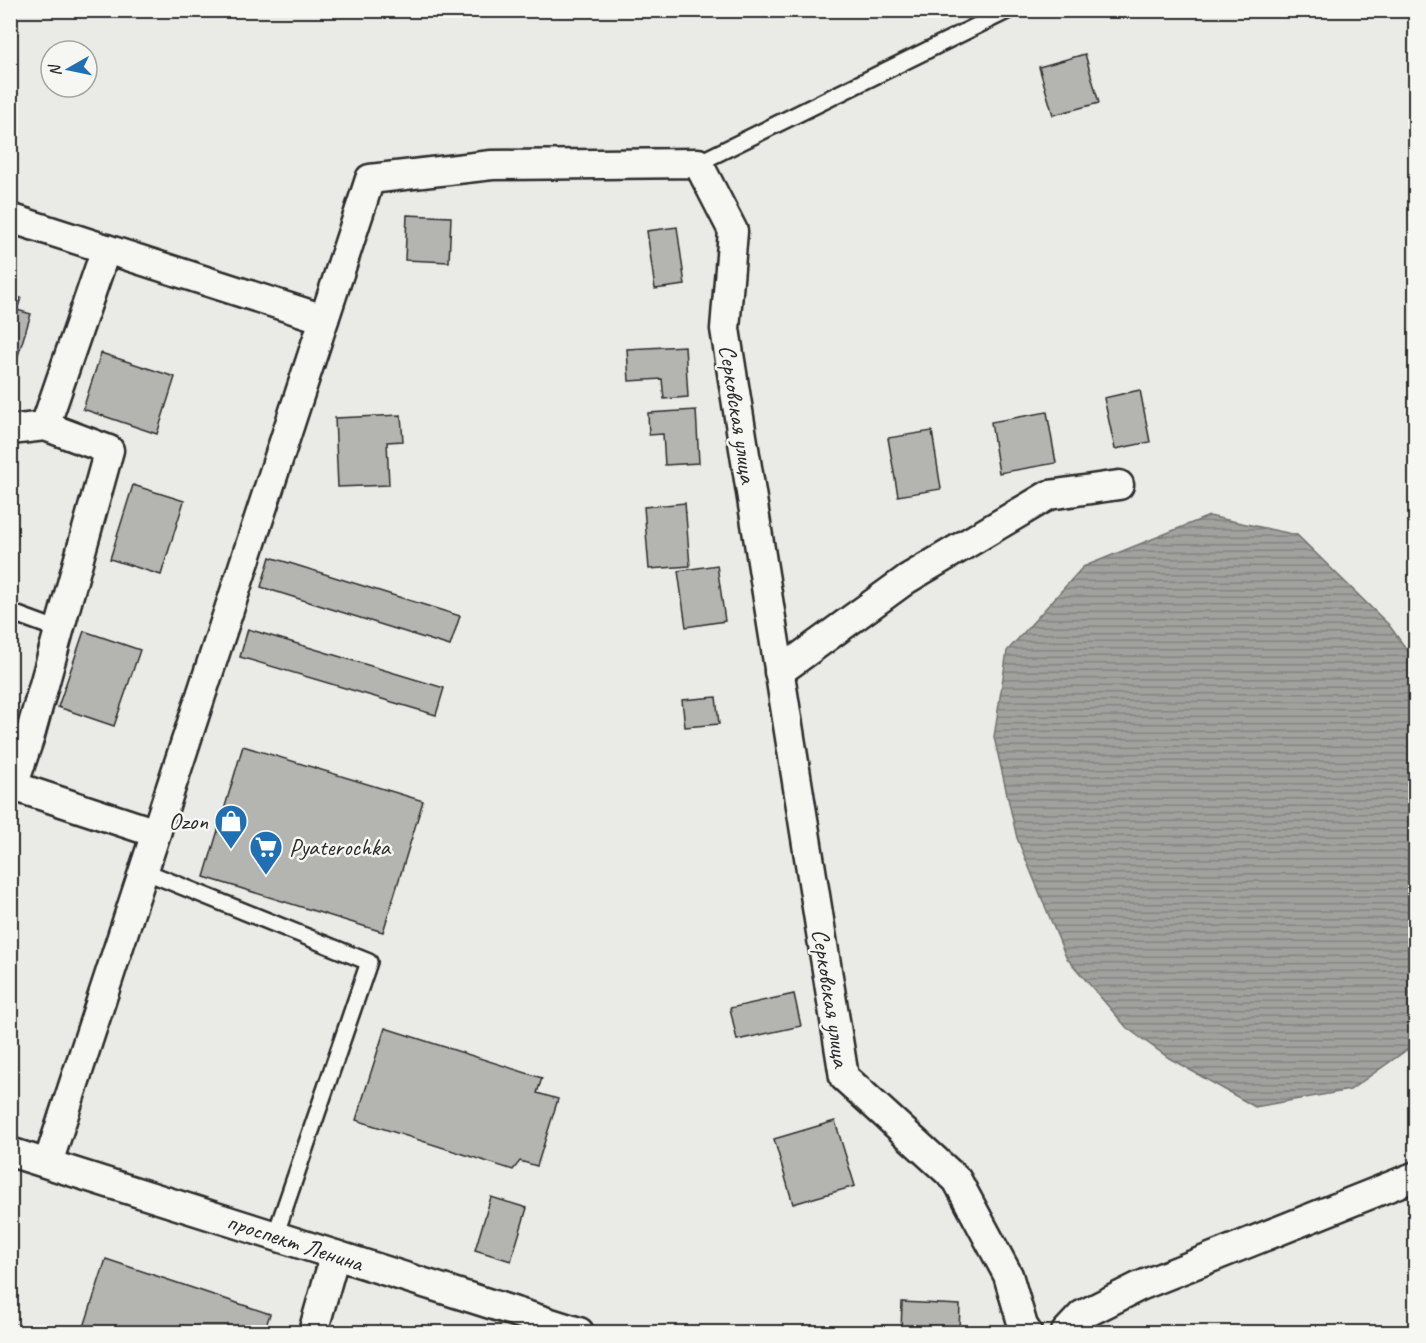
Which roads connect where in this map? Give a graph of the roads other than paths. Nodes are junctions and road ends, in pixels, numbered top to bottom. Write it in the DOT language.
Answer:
graph roads {
  1 [pos="1009,10"];
  2 [pos="698,163"];
  3 [pos="10,218"];
  4 [pos="106,249"];
  5 [pos="324,319"];
  6 [pos="45,426"];
  7 [pos="10,430"];
  8 [pos="1119,485"];
  9 [pos="10,612"];
  10 [pos="59,630"];
  11 [pos="779,672"];
  12 [pos="12,786"];
  13 [pos="156,833"];
  14 [pos="144,871"];
  15 [pos="10,1152"];
  16 [pos="48,1163"];
  17 [pos="1416,1176"];
  18 [pos="275,1236"];
  19 [pos="335,1255"];
  20 [pos="313,1332"];
  21 [pos="579,1332"];
  22 [pos="1027,1332"];
  23 [pos="1066,1332"];
  1 -- 2 [label="lane"];
  2 -- 5 [label="street"];
  2 -- 11 [label="street, Серковская улица"];
  3 -- 4 [label="street"];
  4 -- 5 [label="street"];
  4 -- 6 [label="street"];
  5 -- 13 [label="street"];
  6 -- 7 [label="street"];
  6 -- 10 [label="street"];
  8 -- 11 [label="street"];
  9 -- 10 [label="lane"];
  10 -- 12 [label="street"];
  11 -- 22 [label="street, Серковская улица"];
  12 -- 13 [label="street"];
  13 -- 14 [label="street"];
  14 -- 16 [label="street"];
  14 -- 18 [label="lane"];
  15 -- 16 [label="street, проспект Ленина"];
  16 -- 18 [label="street, проспект Ленина"];
  17 -- 23 [label="street"];
  18 -- 19 [label="street, проспект Ленина"];
  19 -- 20 [label="street"];
  19 -- 21 [label="street, проспект Ленина"];
}
